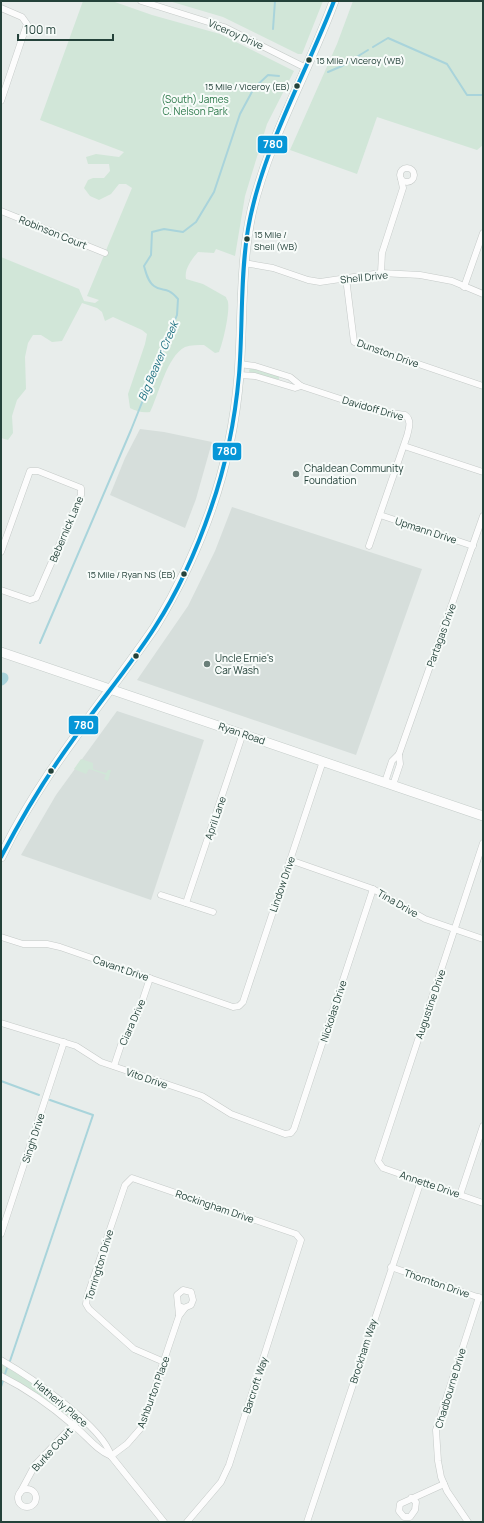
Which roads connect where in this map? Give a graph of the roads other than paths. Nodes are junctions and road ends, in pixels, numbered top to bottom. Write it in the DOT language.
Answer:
graph roads {
  1 [pos="140,1"];
  2 [pos="334,1"];
  3 [pos="1,8"];
  4 [pos="306,68"];
  5 [pos="1,101"];
  6 [pos="401,179"];
  7 [pos="409,182"];
  8 [pos="403,188"];
  9 [pos="1,211"];
  10 [pos="483,233"];
  11 [pos="105,253"];
  12 [pos="244,263"];
  13 [pos="381,273"];
  14 [pos="346,278"];
  15 [pos="464,287"];
  16 [pos="483,294"];
  17 [pos="239,364"];
  18 [pos="238,375"];
  19 [pos="301,386"];
  20 [pos="483,386"];
  21 [pos="404,446"];
  22 [pos="483,472"];
  23 [pos="380,515"];
  24 [pos="483,516"];
  25 [pos="369,546"];
  26 [pos="473,546"];
  27 [pos="1,552"];
  28 [pos="1,590"];
  29 [pos="1,652"];
  30 [pos="110,689"];
  31 [pos="243,733"];
  32 [pos="323,761"];
  33 [pos="389,784"];
  34 [pos="483,816"];
  35 [pos="483,843"];
  36 [pos="1,857"];
  37 [pos="290,860"];
  38 [pos="374,889"];
  39 [pos="161,895"];
  40 [pos="186,903"];
  41 [pos="213,912"];
  42 [pos="455,929"];
  43 [pos="1,937"];
  44 [pos="483,939"];
  45 [pos="150,978"];
  46 [pos="239,1006"];
  47 [pos="1,1023"];
  48 [pos="64,1042"];
  49 [pos="114,1066"];
  50 [pos="483,1126"];
  51 [pos="291,1133"];
  52 [pos="379,1164"];
  53 [pos="129,1179"];
  54 [pos="421,1181"];
  55 [pos="460,1195"];
  56 [pos="483,1203"];
  57 [pos="1,1234"];
  58 [pos="300,1237"];
  59 [pos="391,1267"];
  60 [pos="481,1298"];
  61 [pos="182,1307"];
  62 [pos="1,1360"];
  63 [pos="164,1362"];
  64 [pos="1,1376"];
  65 [pos="80,1418"];
  66 [pos="74,1425"];
  67 [pos="111,1456"];
  68 [pos="28,1481"];
  69 [pos="444,1484"];
  70 [pos="33,1491"];
  71 [pos="20,1493"];
  72 [pos="419,1497"];
  73 [pos="411,1498"];
  74 [pos="416,1504"];
  75 [pos="164,1522"];
  76 [pos="187,1522"];
  77 [pos="307,1522"];
  78 [pos="468,1522"];
  1 -- 4 [label="street, Viceroy Drive"];
  2 -- 4 [label="main road"];
  3 -- 5 [label="street"];
  4 -- 12 [label="main road"];
  6 -- 7 [label="street"];
  6 -- 7 [label="street"];
  6 -- 8 [label="street"];
  7 -- 8 [label="street"];
  8 -- 13 [label="street"];
  9 -- 11 [label="street, Robinson Court"];
  10 -- 15 [label="street"];
  12 -- 14 [label="street, Shell Drive"];
  12 -- 17 [label="main road"];
  13 -- 14 [label="street, Shell Drive"];
  13 -- 15 [label="street, Shell Drive"];
  14 -- 20 [label="street, Dunston Drive"];
  15 -- 16 [label="street, Shell Drive"];
  17 -- 18 [label="main road"];
  17 -- 19 [label="street, Davidoff Drive"];
  18 -- 19 [label="street, Davidoff Drive"];
  18 -- 30 [label="main road"];
  19 -- 21 [label="street, Davidoff Drive"];
  21 -- 22 [label="street"];
  21 -- 23 [label="street, Davidoff Drive"];
  23 -- 25 [label="street, Davidoff Drive"];
  23 -- 26 [label="street, Upmann Drive"];
  24 -- 26 [label="street, Partagas Drive"];
  26 -- 33 [label="street, Partagas Drive"];
  27 -- 28 [label="street, Bebernick Lane"];
  29 -- 30 [label="main road, Ryan Road"];
  30 -- 31 [label="main road, Ryan Road"];
  30 -- 36 [label="main road"];
  31 -- 32 [label="main road, Ryan Road"];
  31 -- 40 [label="street, April Lane"];
  32 -- 33 [label="main road, Ryan Road"];
  32 -- 37 [label="street, Lindow Drive"];
  33 -- 34 [label="main road, Ryan Road"];
  35 -- 42 [label="street, Augustine Drive"];
  37 -- 38 [label="street, Tina Drive"];
  37 -- 46 [label="street, Lindow Drive"];
  38 -- 42 [label="street, Tina Drive"];
  38 -- 51 [label="street, Nickolas Drive"];
  39 -- 40 [label="street"];
  40 -- 41 [label="street"];
  42 -- 44 [label="street, Tina Drive"];
  42 -- 52 [label="street, Augustine Drive"];
  43 -- 45 [label="street, Cavant Drive"];
  45 -- 46 [label="street, Cavant Drive"];
  45 -- 49 [label="street, Ciara Drive"];
  47 -- 48 [label="street, Vito Drive"];
  48 -- 49 [label="street, Vito Drive"];
  48 -- 57 [label="street, Singh Drive"];
  49 -- 51 [label="street, Vito Drive"];
  50 -- 55 [label="street"];
  52 -- 54 [label="street, Annette Drive"];
  53 -- 58 [label="street, Rockingham Drive"];
  53 -- 63 [label="street, Torrington Drive"];
  54 -- 55 [label="street, Annette Drive"];
  54 -- 59 [label="street, Brockham Way"];
  55 -- 56 [label="street, Annette Drive"];
  58 -- 76 [label="street, Barcroft Way"];
  59 -- 60 [label="street, Thornton Drive"];
  59 -- 77 [label="street, Brockham Way"];
  60 -- 69 [label="street, Chadbourne Drive"];
  61 -- 63 [label="street, Ashburton Place"];
  62 -- 65 [label="street, Hatherly Place"];
  63 -- 67 [label="street, Ashburton Place"];
  64 -- 66 [label="street, Hatherly Place"];
  65 -- 66 [label="street, Burke Court"];
  65 -- 67 [label="street, Hatherly Place"];
  66 -- 67 [label="street, Hatherly Place"];
  66 -- 68 [label="street, Burke Court"];
  67 -- 75 [label="street, Hatherly Place"];
  68 -- 70 [label="street, Burke Court"];
  68 -- 71 [label="street, Burke Court"];
  69 -- 72 [label="street"];
  69 -- 78 [label="street, Chadbourne Drive"];
  70 -- 71 [label="street"];
  70 -- 71 [label="street"];
  72 -- 73 [label="street"];
  72 -- 74 [label="street"];
  73 -- 74 [label="street"];
  73 -- 74 [label="street"];
}
